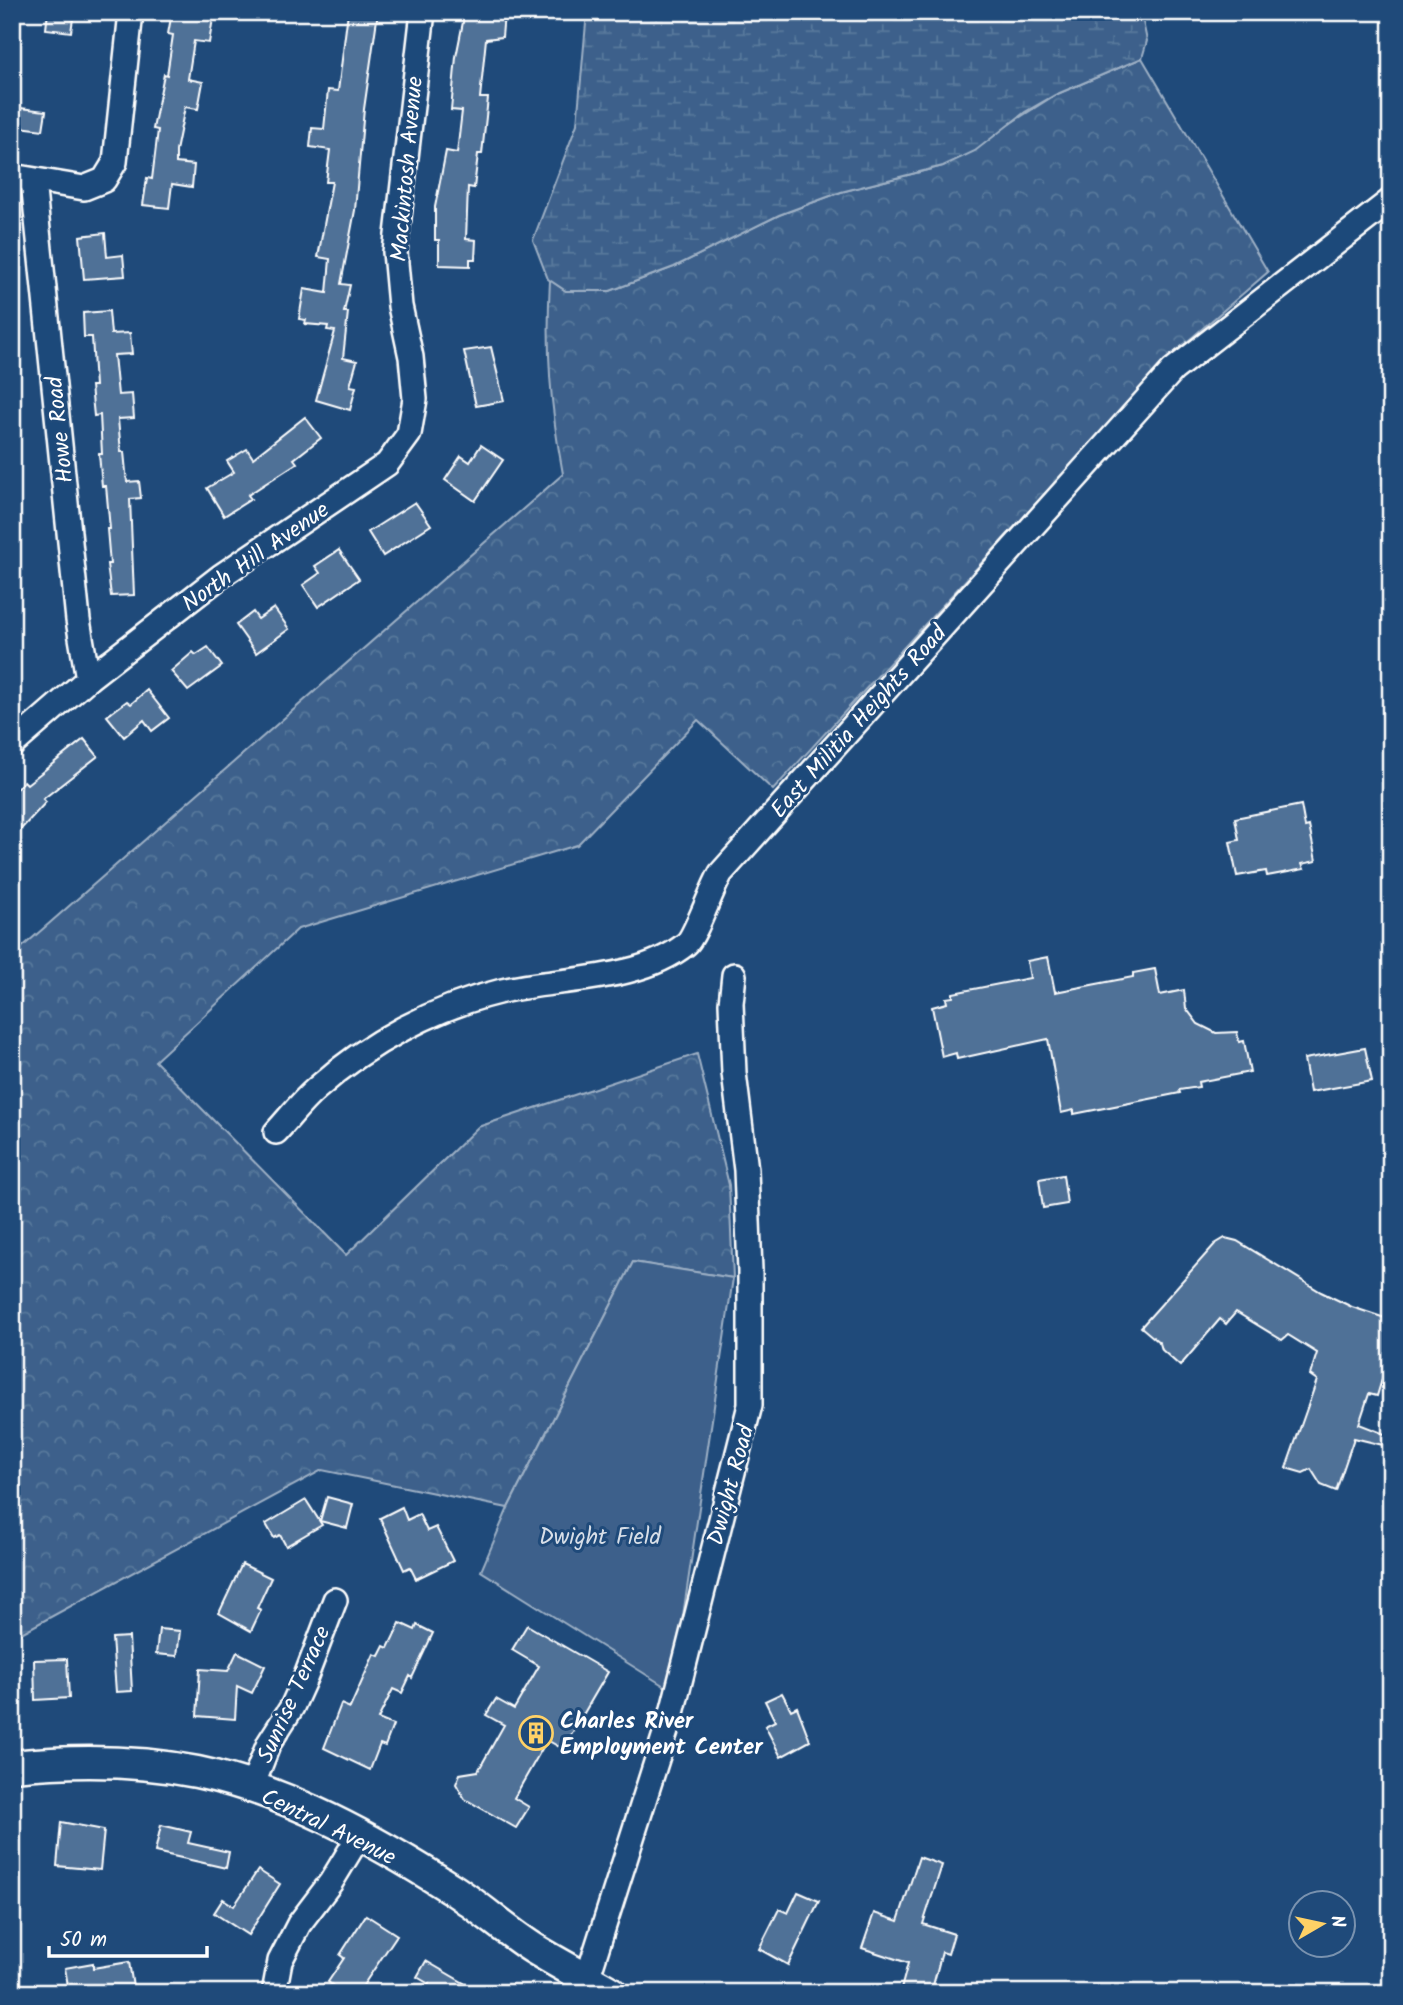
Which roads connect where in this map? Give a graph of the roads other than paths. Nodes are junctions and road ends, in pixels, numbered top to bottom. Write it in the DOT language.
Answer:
graph roads {
  1 [pos="131,12"];
  2 [pos="423,12"];
  3 [pos="23,178"];
  4 [pos="1391,200"];
  5 [pos="404,326"];
  6 [pos="88,679"];
  7 [pos="12,745"];
  8 [pos="734,975"];
  9 [pos="276,1132"];
  10 [pos="335,1600"];
  11 [pos="12,1766"];
  12 [pos="251,1788"];
  13 [pos="359,1836"];
  14 [pos="599,1986"];
  15 [pos="274,1993"];
  1 -- 3 [label="street"];
  2 -- 5 [label="street, Mackintosh Avenue"];
  3 -- 6 [label="street, Howe Road"];
  4 -- 9 [label="street, East Militia Heights Road"];
  5 -- 6 [label="street, North Hill Avenue"];
  6 -- 7 [label="street, North Hill Avenue"];
  8 -- 14 [label="street, Dwight Road"];
  10 -- 12 [label="street, Sunrise Terrace"];
  11 -- 12 [label="main road, Central Avenue"];
  12 -- 13 [label="main road, Central Avenue"];
  13 -- 14 [label="main road, Central Avenue"];
  13 -- 15 [label="street"];
}
